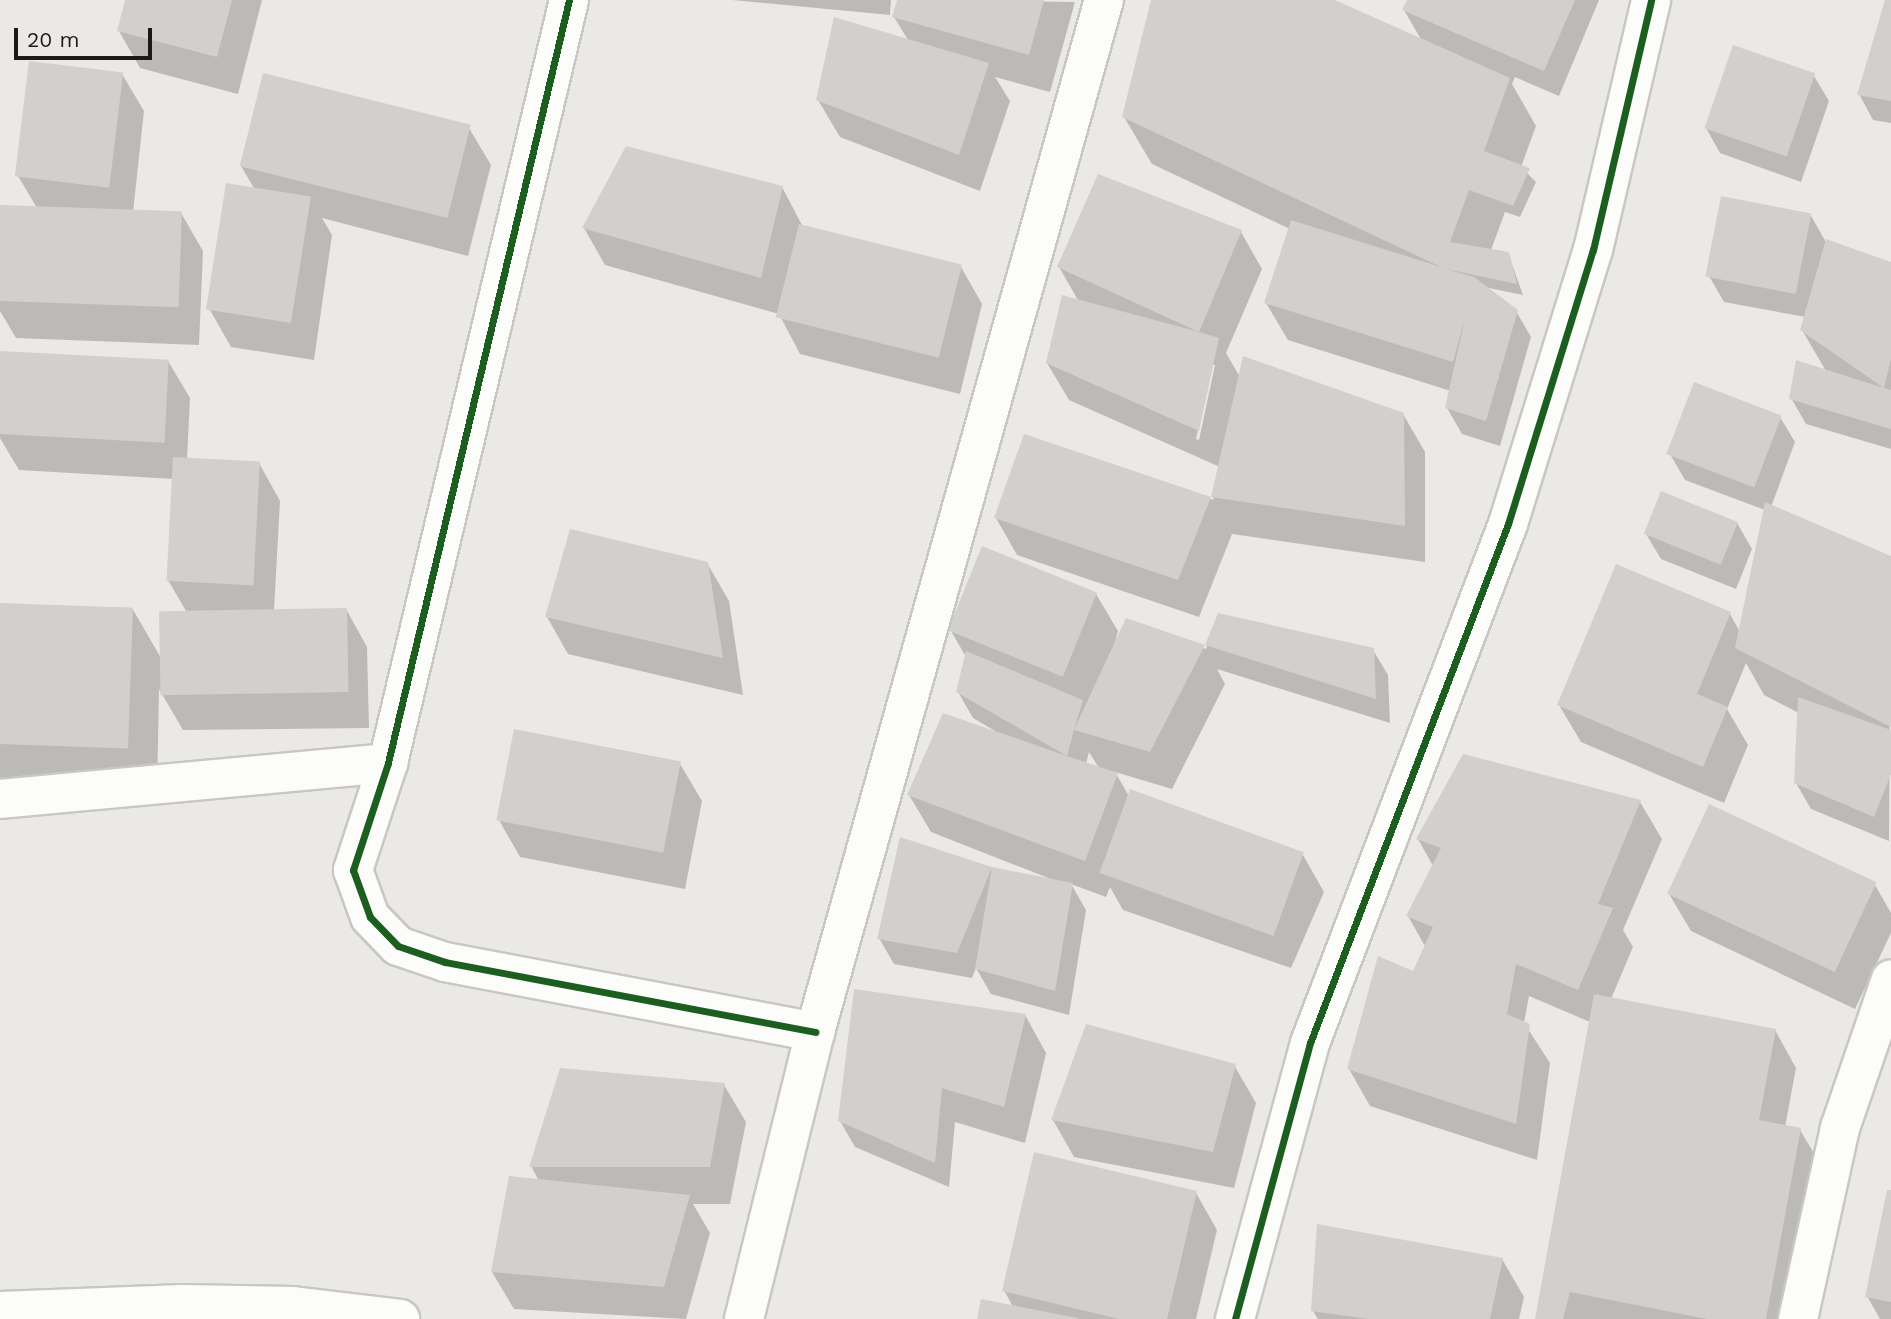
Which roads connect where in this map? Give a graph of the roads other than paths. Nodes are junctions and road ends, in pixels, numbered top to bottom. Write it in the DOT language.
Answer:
graph roads {
  1 [pos="569,0"];
  2 [pos="1104,0"];
  3 [pos="1651,0"];
  4 [pos="388,762"];
  5 [pos="0,799"];
  6 [pos="1891,979"];
  7 [pos="815,1032"];
  8 [pos="0,1311"];
  9 [pos="401,1319"];
  10 [pos="744,1319"];
  11 [pos="1235,1319"];
  12 [pos="1798,1319"];
  1 -- 4 [label="street"];
  2 -- 7 [label="street"];
  3 -- 11 [label="street"];
  4 -- 5 [label="street"];
  4 -- 7 [label="street"];
  6 -- 12 [label="street"];
  7 -- 10 [label="street"];
  8 -- 9 [label="street"];
}
